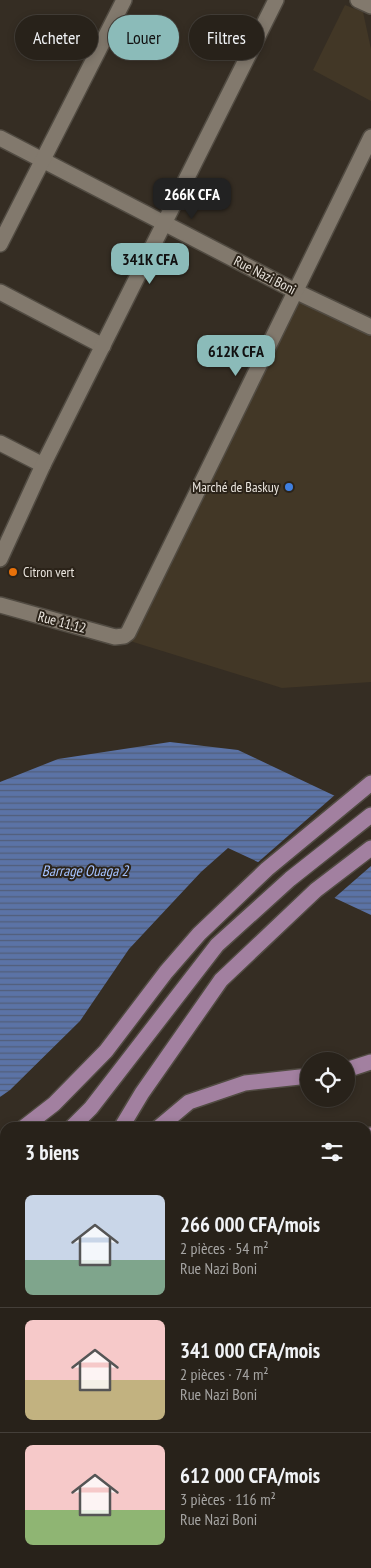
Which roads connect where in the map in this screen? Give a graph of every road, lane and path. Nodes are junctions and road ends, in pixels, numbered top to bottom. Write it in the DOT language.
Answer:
graph roads {
  1 [pos="124,0"];
  2 [pos="276,0"];
  3 [pos="358,0"];
  4 [pos="371,6"];
  5 [pos="371,137"];
  6 [pos="0,138"];
  7 [pos="42,160"];
  8 [pos="164,223"];
  9 [pos="0,244"];
  10 [pos="295,291"];
  11 [pos="0,292"];
  12 [pos="371,328"];
  13 [pos="103,346"];
  14 [pos="0,442"];
  15 [pos="43,465"];
  16 [pos="0,559"];
  17 [pos="0,605"];
  18 [pos="371,783"];
  19 [pos="371,815"];
  20 [pos="371,848"];
  21 [pos="371,1062"];
  22 [pos="355,1067"];
  23 [pos="300,1077"];
  24 [pos="31,1122"];
  25 [pos="77,1122"];
  26 [pos="125,1122"];
  27 [pos="165,1122"];
  1 -- 7 [label="street"];
  2 -- 8 [label="street"];
  3 -- 4 [label="street"];
  5 -- 10 [label="street"];
  6 -- 7 [label="street, Rue Nazi Boni"];
  7 -- 8 [label="street, Rue Nazi Boni"];
  7 -- 9 [label="street"];
  8 -- 10 [label="street, Rue Nazi Boni"];
  8 -- 13 [label="street"];
  10 -- 12 [label="street, Rue Nazi Boni"];
  10 -- 17 [label="street, Rue 11.12"];
  11 -- 13 [label="street"];
  13 -- 15 [label="street"];
  14 -- 15 [label="street"];
  15 -- 16 [label="street"];
  18 -- 24 [label="main road"];
  19 -- 25 [label="main road"];
  20 -- 26 [label="main road"];
  21 -- 22 [label="main road"];
  23 -- 27 [label="main road"];
}
